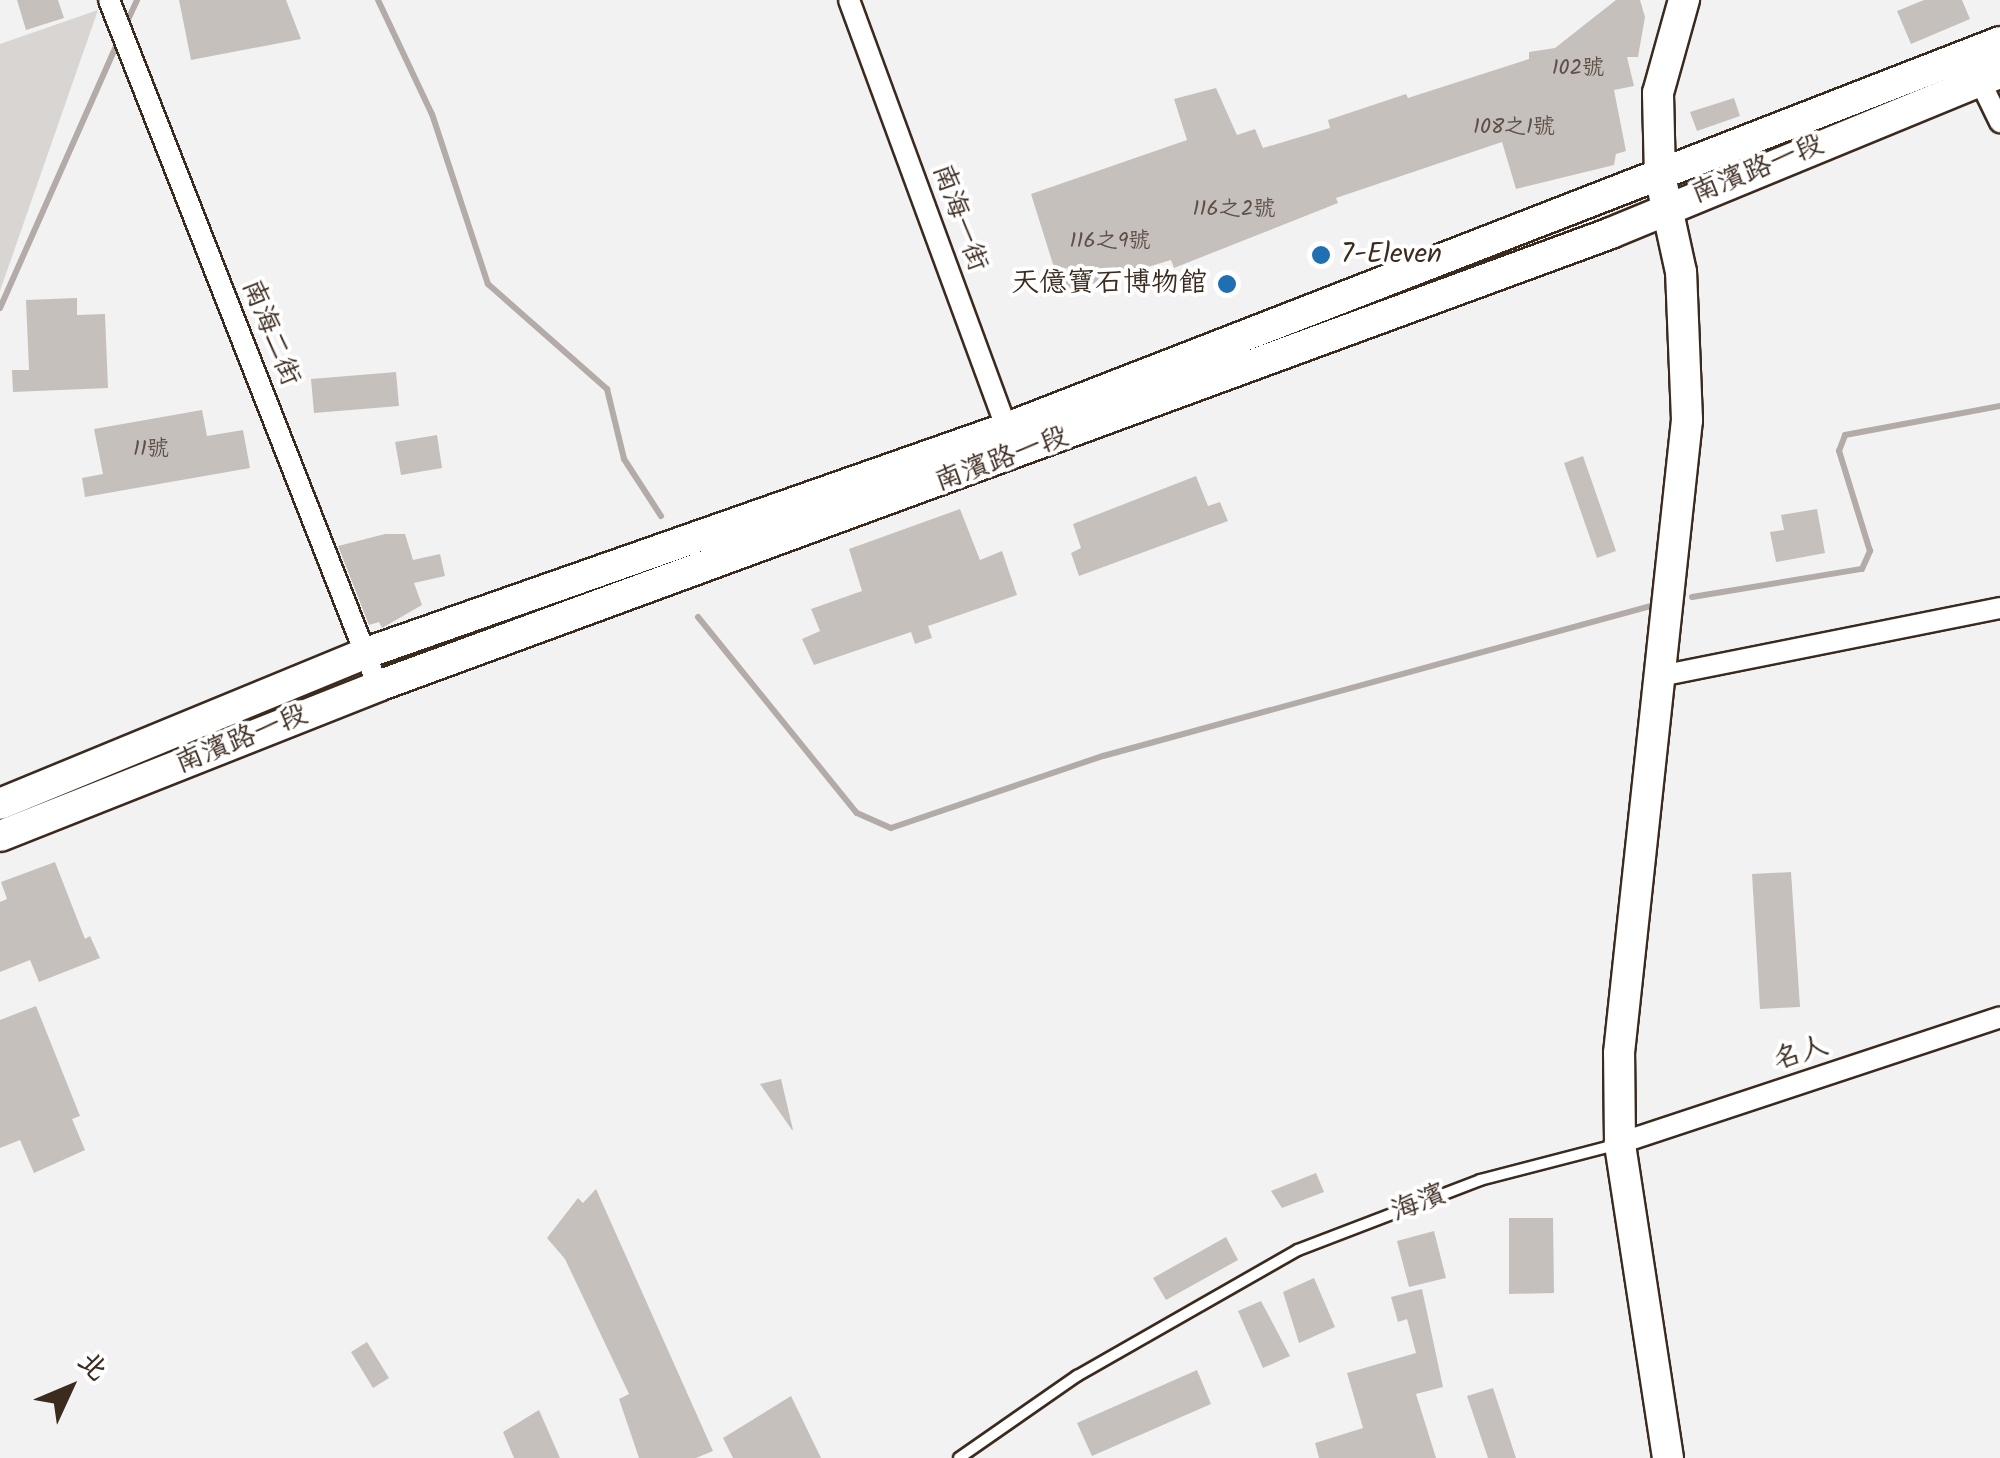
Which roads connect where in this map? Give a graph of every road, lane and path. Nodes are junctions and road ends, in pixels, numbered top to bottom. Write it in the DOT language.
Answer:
graph roads {
  1 [pos="109,0"];
  2 [pos="849,0"];
  3 [pos="1684,0"];
  4 [pos="2000,42"];
  5 [pos="1990,77"];
  6 [pos="2000,122"];
  7 [pos="1660,176"];
  8 [pos="1668,206"];
  9 [pos="1011,442"];
  10 [pos="2000,608"];
  11 [pos="366,653"];
  12 [pos="1664,675"];
  13 [pos="378,686"];
  14 [pos="0,804"];
  15 [pos="0,836"];
  16 [pos="2000,1017"];
  17 [pos="1620,1143"];
  18 [pos="958,1458"];
  19 [pos="1668,1458"];
  1 -- 11 [label="street, 南海二街"];
  2 -- 9 [label="street, 南海一街"];
  3 -- 7 [label="main road"];
  4 -- 7 [label="main road, 南濱路一段"];
  5 -- 6 [label="street"];
  5 -- 8 [label="main road, 南濱路一段"];
  7 -- 8 [label="main road"];
  7 -- 9 [label="main road, 南濱路一段"];
  8 -- 9 [label="main road, 南濱路一段"];
  8 -- 12 [label="main road"];
  9 -- 11 [label="main road, 南濱路一段"];
  9 -- 13 [label="main road, 南濱路一段"];
  10 -- 12 [label="street"];
  11 -- 13 [label="street, 南海二街"];
  11 -- 14 [label="main road, 南濱路一段"];
  12 -- 17 [label="main road"];
  13 -- 15 [label="main road, 南濱路一段"];
  16 -- 17 [label="street, 名人"];
  17 -- 18 [label="lane, 海濱"];
  17 -- 19 [label="main road"];
}
